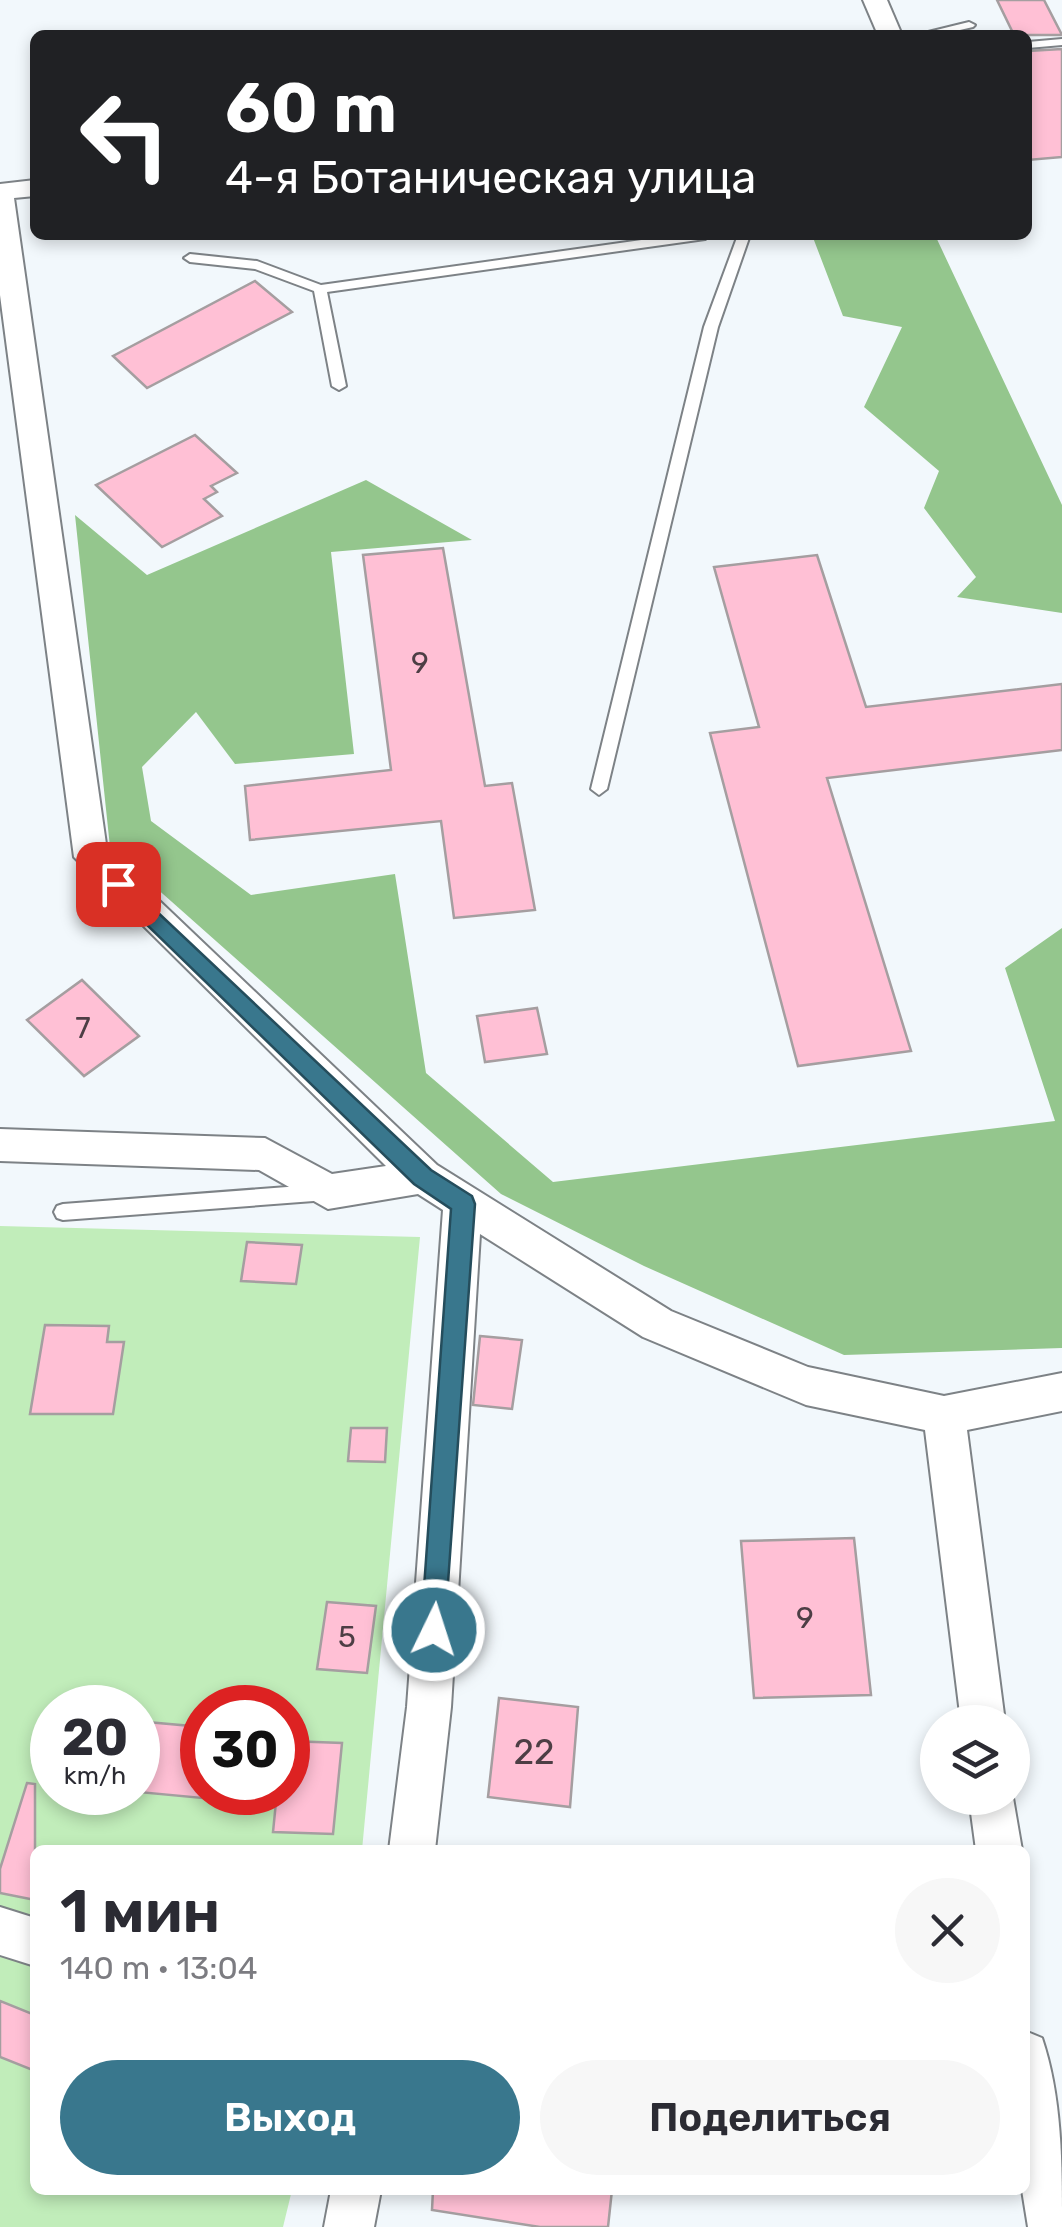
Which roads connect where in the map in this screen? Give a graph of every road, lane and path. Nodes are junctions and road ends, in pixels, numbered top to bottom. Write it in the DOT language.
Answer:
graph roads {
  1 [pos="874,0"];
  2 [pos="969,25"];
  3 [pos="888,30"];
  4 [pos="946,30"];
  5 [pos="1062,42"];
  6 [pos="1032,45"];
  7 [pos="30,189"];
  8 [pos="0,193"];
  9 [pos="669,240"];
  10 [pos="742,240"];
  11 [pos="190,258"];
  12 [pos="320,288"];
  13 [pos="339,386"];
  14 [pos="599,789"];
  15 [pos="0,1145"];
  16 [pos="422,1177"];
  17 [pos="328,1192"];
  18 [pos="463,1204"];
  19 [pos="63,1212"];
  20 [pos="1062,1392"];
  21 [pos="944,1415"];
  22 [pos="981,1705"];
  23 [pos="994,1815"];
  24 [pos="413,1845"];
  25 [pos="998,1845"];
  26 [pos="0,1931"];
  27 [pos="30,1940"];
  28 [pos="1030,2086"];
  29 [pos="355,2195"];
  30 [pos="349,2227"];
  31 [pos="1053,2227"];
  1 -- 3 [label="street"];
  2 -- 4 [label="lane"];
  5 -- 6 [label="lane"];
  7 -- 8 [label="street"];
  8 -- 16 [label="street"];
  9 -- 12 [label="lane"];
  10 -- 14 [label="lane"];
  11 -- 12 [label="lane"];
  12 -- 13 [label="lane"];
  15 -- 17 [label="street"];
  16 -- 17 [label="street"];
  16 -- 18 [label="street"];
  17 -- 19 [label="lane"];
  18 -- 21 [label="street"];
  18 -- 24 [label="street"];
  20 -- 21 [label="street"];
  21 -- 22 [label="street"];
  23 -- 25 [label="street"];
  26 -- 27 [label="street"];
  28 -- 31 [label="street"];
  29 -- 30 [label="street"];
}
